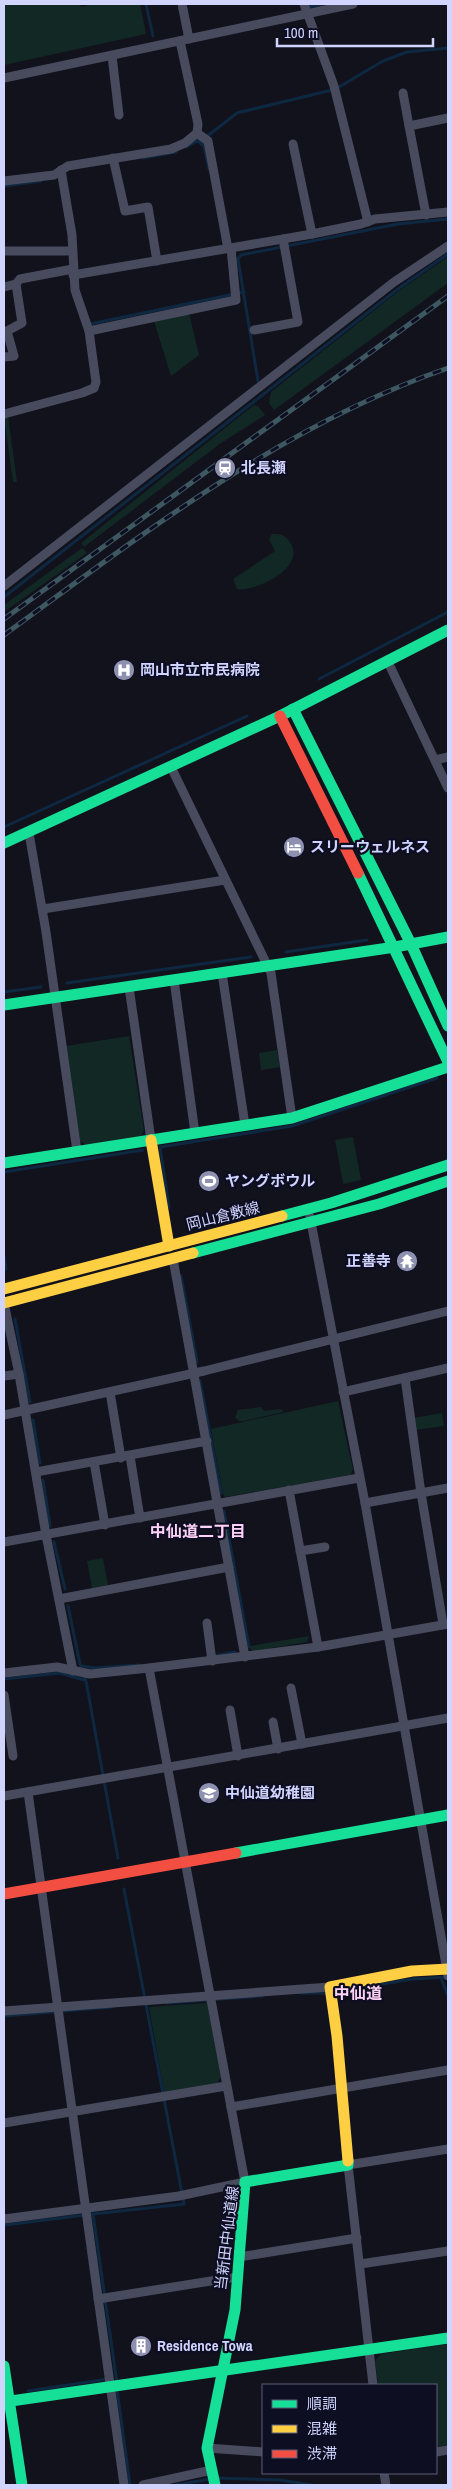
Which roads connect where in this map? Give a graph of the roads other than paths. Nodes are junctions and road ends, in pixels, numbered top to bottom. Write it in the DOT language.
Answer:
graph roads {
  1 [pos="182,4"];
  2 [pos="304,4"];
  3 [pos="353,4"];
  4 [pos="306,15"];
  5 [pos="189,39"];
  6 [pos="180,42"];
  7 [pos="112,56"];
  8 [pos="4,78"];
  9 [pos="403,93"];
  10 [pos="120,115"];
  11 [pos="448,118"];
  12 [pos="409,126"];
  13 [pos="202,137"];
  14 [pos="293,144"];
  15 [pos="113,160"];
  16 [pos="62,173"];
  17 [pos="4,181"];
  18 [pos="448,212"];
  19 [pos="426,215"];
  20 [pos="368,222"];
  21 [pos="312,234"];
  22 [pos="284,244"];
  23 [pos="448,246"];
  24 [pos="230,249"];
  25 [pos="4,251"];
  26 [pos="72,251"];
  27 [pos="157,261"];
  28 [pos="73,272"];
  29 [pos="16,284"];
  30 [pos="4,287"];
  31 [pos="254,330"];
  32 [pos="89,331"];
  33 [pos="4,357"];
  34 [pos="4,414"];
  35 [pos="4,586"];
  36 [pos="448,630"];
  37 [pos="387,660"];
  38 [pos="293,709"];
  39 [pos="280,716"];
  40 [pos="448,757"];
  41 [pos="435,760"];
  42 [pos="171,767"];
  43 [pos="448,788"];
  44 [pos="29,833"];
  45 [pos="4,843"];
  46 [pos="225,880"];
  47 [pos="43,909"];
  48 [pos="448,937"];
  49 [pos="411,944"];
  50 [pos="395,947"];
  51 [pos="267,966"];
  52 [pos="222,973"];
  53 [pos="174,980"];
  54 [pos="129,987"];
  55 [pos="55,997"];
  56 [pos="4,1005"];
  57 [pos="448,1026"];
  58 [pos="448,1062"];
  59 [pos="448,1067"];
  60 [pos="292,1118"];
  61 [pos="245,1126"];
  62 [pos="195,1133"];
  63 [pos="151,1140"];
  64 [pos="77,1151"];
  65 [pos="4,1163"];
  66 [pos="448,1165"];
  67 [pos="448,1181"];
  68 [pos="307,1210"];
  69 [pos="311,1222"];
  70 [pos="169,1246"];
  71 [pos="173,1259"];
  72 [pos="4,1289"];
  73 [pos="4,1302"];
  74 [pos="448,1311"];
  75 [pos="333,1339"];
  76 [pos="448,1368"];
  77 [pos="194,1372"];
  78 [pos="19,1374"];
  79 [pos="4,1376"];
  80 [pos="405,1378"];
  81 [pos="110,1392"];
  82 [pos="343,1392"];
  83 [pos="26,1412"];
  84 [pos="4,1415"];
  85 [pos="206,1441"];
  86 [pos="125,1457"];
  87 [pos="94,1462"];
  88 [pos="36,1472"];
  89 [pos="359,1478"];
  90 [pos="448,1488"];
  91 [pos="289,1490"];
  92 [pos="421,1493"];
  93 [pos="218,1503"];
  94 [pos="365,1503"];
  95 [pos="140,1518"];
  96 [pos="104,1524"];
  97 [pos="46,1535"];
  98 [pos="4,1542"];
  99 [pos="325,1547"];
  100 [pos="300,1551"];
  101 [pos="229,1567"];
  102 [pos="59,1598"];
  103 [pos="206,1623"];
  104 [pos="446,1624"];
  105 [pos="388,1636"];
  106 [pos="318,1648"];
  107 [pos="212,1657"];
  108 [pos="245,1657"];
  109 [pos="149,1668"];
  110 [pos="4,1672"];
  111 [pos="80,1672"];
  112 [pos="291,1688"];
  113 [pos="4,1695"];
  114 [pos="230,1710"];
  115 [pos="448,1718"];
  116 [pos="273,1722"];
  117 [pos="404,1726"];
  118 [pos="302,1744"];
  119 [pos="278,1749"];
  120 [pos="13,1756"];
  121 [pos="238,1756"];
  122 [pos="168,1768"];
  123 [pos="28,1792"];
  124 [pos="4,1796"];
  125 [pos="448,1815"];
  126 [pos="419,1820"];
  127 [pos="184,1863"];
  128 [pos="40,1888"];
  129 [pos="4,1894"];
  130 [pos="448,1972"];
  131 [pos="330,1991"];
  132 [pos="211,1998"];
  133 [pos="58,2010"];
  134 [pos="4,2011"];
  135 [pos="448,2070"];
  136 [pos="226,2086"];
  137 [pos="341,2088"];
  138 [pos="231,2107"];
  139 [pos="73,2112"];
  140 [pos="4,2123"];
  141 [pos="448,2149"];
  142 [pos="348,2165"];
  143 [pos="245,2182"];
  144 [pos="86,2213"];
  145 [pos="4,2219"];
  146 [pos="357,2238"];
  147 [pos="448,2251"];
  148 [pos="239,2257"];
  149 [pos="360,2264"];
  150 [pos="236,2277"];
  151 [pos="103,2298"];
  152 [pos="448,2338"];
  153 [pos="369,2350"];
  154 [pos="4,2366"];
  155 [pos="223,2372"];
  156 [pos="112,2384"];
  157 [pos="373,2384"];
  158 [pos="7,2402"];
  159 [pos="207,2448"];
  160 [pos="262,2452"];
  161 [pos="213,2478"];
  162 [pos="22,2485"];
  163 [pos="124,2485"];
  164 [pos="143,2485"];
  1 -- 5 [label="street"];
  2 -- 4 [label="street"];
  3 -- 4 [label="street"];
  4 -- 5 [label="street"];
  4 -- 20 [label="street"];
  5 -- 6 [label="street"];
  6 -- 7 [label="street"];
  6 -- 13 [label="street"];
  7 -- 8 [label="street"];
  7 -- 10 [label="street"];
  9 -- 12 [label="street"];
  11 -- 12 [label="street"];
  12 -- 19 [label="street"];
  13 -- 15 [label="street"];
  13 -- 24 [label="street"];
  14 -- 21 [label="street"];
  15 -- 16 [label="street"];
  15 -- 27 [label="street"];
  16 -- 17 [label="street"];
  16 -- 26 [label="street"];
  18 -- 19 [label="street"];
  19 -- 20 [label="street"];
  20 -- 21 [label="street"];
  21 -- 22 [label="street"];
  22 -- 24 [label="street"];
  22 -- 31 [label="street"];
  23 -- 35 [label="street"];
  24 -- 27 [label="street"];
  24 -- 32 [label="street"];
  25 -- 26 [label="street"];
  26 -- 28 [label="street"];
  27 -- 28 [label="street"];
  28 -- 29 [label="street"];
  28 -- 32 [label="street"];
  29 -- 30 [label="street"];
  29 -- 33 [label="street"];
  32 -- 34 [label="street"];
  36 -- 37 [label="main road"];
  37 -- 38 [label="main road"];
  37 -- 41 [label="street"];
  38 -- 39 [label="main road"];
  38 -- 49 [label="main road"];
  39 -- 42 [label="main road"];
  39 -- 50 [label="main road"];
  40 -- 41 [label="street"];
  41 -- 43 [label="street"];
  42 -- 44 [label="main road"];
  42 -- 46 [label="street"];
  44 -- 45 [label="main road"];
  44 -- 47 [label="street"];
  46 -- 47 [label="street"];
  46 -- 51 [label="street"];
  47 -- 55 [label="street"];
  48 -- 49 [label="main road"];
  49 -- 50 [label="main road"];
  49 -- 57 [label="main road"];
  50 -- 51 [label="main road"];
  50 -- 58 [label="main road"];
  51 -- 52 [label="main road"];
  51 -- 60 [label="street"];
  52 -- 53 [label="main road"];
  52 -- 61 [label="street"];
  53 -- 54 [label="main road"];
  53 -- 62 [label="street"];
  54 -- 55 [label="main road"];
  54 -- 63 [label="street"];
  55 -- 56 [label="main road"];
  55 -- 64 [label="street"];
  59 -- 60 [label="main road"];
  60 -- 61 [label="main road"];
  61 -- 62 [label="main road"];
  62 -- 63 [label="main road"];
  63 -- 64 [label="main road"];
  63 -- 70 [label="main road"];
  64 -- 65 [label="main road"];
  66 -- 68 [label="main road, 岡山倉敷線"];
  67 -- 69 [label="main road, 岡山倉敷線"];
  68 -- 69 [label="street"];
  68 -- 70 [label="main road, 岡山倉敷線"];
  69 -- 71 [label="main road, 岡山倉敷線"];
  69 -- 75 [label="street"];
  70 -- 72 [label="main road, 岡山倉敷線"];
  71 -- 73 [label="main road, 岡山倉敷線"];
  71 -- 77 [label="street"];
  73 -- 78 [label="street"];
  74 -- 75 [label="street"];
  75 -- 77 [label="street"];
  75 -- 82 [label="street"];
  76 -- 80 [label="street"];
  77 -- 81 [label="street"];
  77 -- 85 [label="street"];
  78 -- 79 [label="street"];
  78 -- 83 [label="street"];
  80 -- 82 [label="street"];
  80 -- 92 [label="street"];
  81 -- 83 [label="street"];
  81 -- 86 [label="street"];
  82 -- 89 [label="street"];
  83 -- 84 [label="street"];
  83 -- 88 [label="street"];
  85 -- 86 [label="street"];
  85 -- 93 [label="street"];
  86 -- 87 [label="street"];
  86 -- 95 [label="street"];
  87 -- 88 [label="street"];
  87 -- 96 [label="street"];
  88 -- 97 [label="street"];
  89 -- 91 [label="street"];
  89 -- 94 [label="street"];
  90 -- 92 [label="street"];
  91 -- 93 [label="street"];
  91 -- 100 [label="street"];
  92 -- 94 [label="street"];
  92 -- 104 [label="street"];
  93 -- 95 [label="street"];
  93 -- 101 [label="street"];
  94 -- 105 [label="street"];
  95 -- 96 [label="street"];
  96 -- 97 [label="street"];
  97 -- 98 [label="street"];
  97 -- 102 [label="street"];
  99 -- 100 [label="street"];
  100 -- 106 [label="street"];
  101 -- 102 [label="street"];
  101 -- 108 [label="street"];
  102 -- 111 [label="street"];
  103 -- 107 [label="street"];
  104 -- 105 [label="street"];
  105 -- 106 [label="street"];
  105 -- 117 [label="street"];
  106 -- 108 [label="street"];
  107 -- 108 [label="street"];
  107 -- 109 [label="street"];
  109 -- 111 [label="street"];
  109 -- 122 [label="street"];
  110 -- 111 [label="street"];
  112 -- 118 [label="street"];
  113 -- 120 [label="street"];
  114 -- 121 [label="street"];
  115 -- 117 [label="street"];
  116 -- 119 [label="street"];
  117 -- 118 [label="street"];
  117 -- 126 [label="street"];
  118 -- 119 [label="street"];
  119 -- 121 [label="street"];
  121 -- 122 [label="street"];
  122 -- 123 [label="street"];
  122 -- 127 [label="street"];
  123 -- 124 [label="street"];
  123 -- 128 [label="street"];
  125 -- 126 [label="main road"];
  126 -- 127 [label="main road"];
  126 -- 130 [label="street"];
  127 -- 128 [label="main road"];
  127 -- 132 [label="street"];
  128 -- 129 [label="main road"];
  128 -- 133 [label="street"];
  130 -- 131 [label="main road"];
  131 -- 132 [label="street"];
  131 -- 137 [label="main road"];
  132 -- 133 [label="street"];
  132 -- 136 [label="street"];
  133 -- 134 [label="street"];
  133 -- 139 [label="street"];
  135 -- 137 [label="street"];
  136 -- 138 [label="street"];
  136 -- 139 [label="street"];
  137 -- 138 [label="street"];
  137 -- 142 [label="main road"];
  138 -- 143 [label="street"];
  139 -- 140 [label="street"];
  139 -- 144 [label="street"];
  141 -- 142 [label="street"];
  142 -- 143 [label="main road, 当新田中仙道線"];
  142 -- 146 [label="street"];
  143 -- 144 [label="street"];
  143 -- 148 [label="main road, 当新田中仙道線"];
  144 -- 145 [label="street"];
  144 -- 151 [label="street"];
  146 -- 148 [label="street"];
  146 -- 149 [label="street"];
  147 -- 149 [label="street"];
  148 -- 150 [label="main road, 当新田中仙道線"];
  149 -- 153 [label="street"];
  150 -- 151 [label="street"];
  150 -- 155 [label="main road, 当新田中仙道線"];
  151 -- 156 [label="street"];
  152 -- 153 [label="main road"];
  153 -- 155 [label="main road"];
  153 -- 157 [label="street"];
  154 -- 158 [label="main road"];
  155 -- 156 [label="main road"];
  155 -- 159 [label="main road, 当新田中仙道線"];
  156 -- 158 [label="main road"];
  156 -- 163 [label="street"];
  158 -- 162 [label="main road"];
  159 -- 160 [label="street"];
  159 -- 161 [label="main road, 当新田中仙道線"];
  161 -- 164 [label="street"];
}
